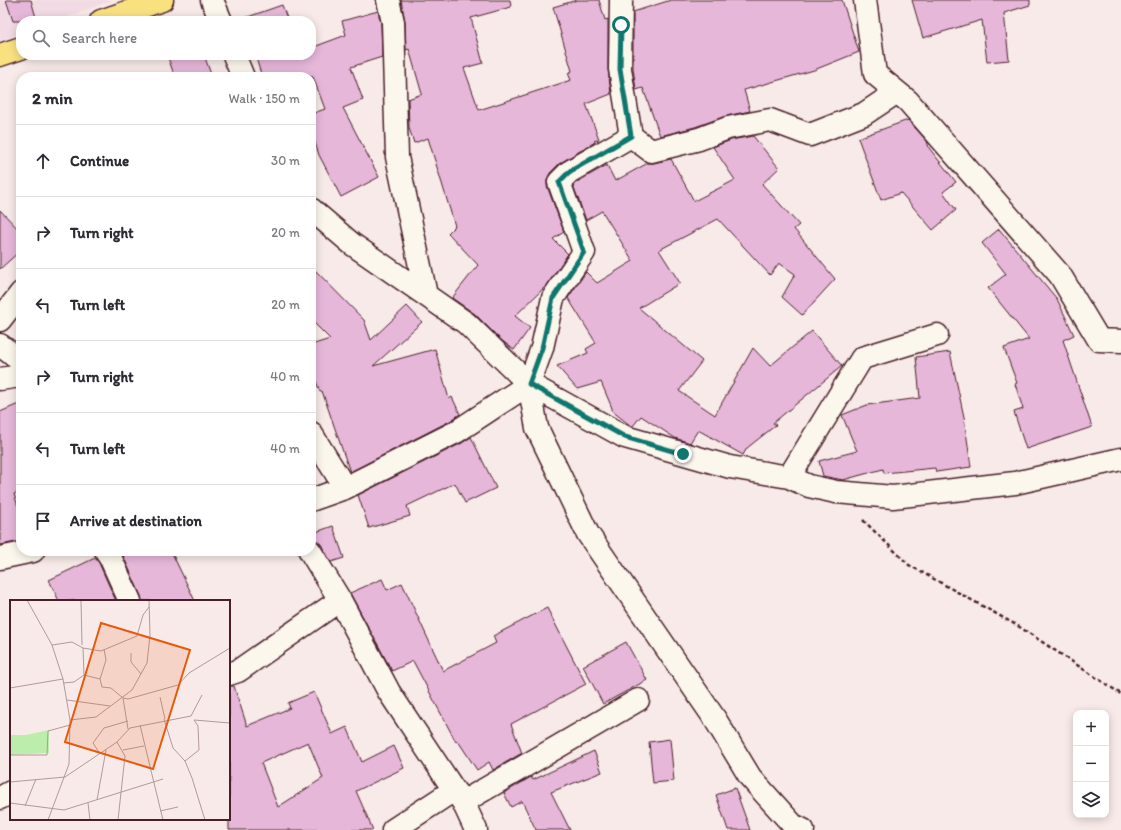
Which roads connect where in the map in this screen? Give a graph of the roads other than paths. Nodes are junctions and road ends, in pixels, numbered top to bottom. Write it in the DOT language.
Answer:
graph roads {
  1 [pos="162,0"];
  2 [pos="212,0"];
  3 [pos="388,0"];
  4 [pos="621,0"];
  5 [pos="865,0"];
  6 [pos="116,16"];
  7 [pos="219,16"];
  8 [pos="16,50"];
  9 [pos="0,55"];
  10 [pos="236,60"];
  11 [pos="241,72"];
  12 [pos="897,92"];
  13 [pos="631,136"];
  14 [pos="316,214"];
  15 [pos="426,295"];
  16 [pos="16,299"];
  17 [pos="0,320"];
  18 [pos="937,335"];
  19 [pos="1121,341"];
  20 [pos="0,345"];
  21 [pos="16,357"];
  22 [pos="16,377"];
  23 [pos="0,379"];
  24 [pos="529,384"];
  25 [pos="316,441"];
  26 [pos="1121,459"];
  27 [pos="789,477"];
  28 [pos="345,488"];
  29 [pos="316,498"];
  30 [pos="16,555"];
  31 [pos="109,556"];
  32 [pos="313,556"];
  33 [pos="0,558"];
  34 [pos="130,600"];
  35 [pos="340,600"];
  36 [pos="230,674"];
  37 [pos="638,700"];
  38 [pos="10,793"];
  39 [pos="458,796"];
  40 [pos="0,798"];
  41 [pos="393,830"];
  42 [pos="476,830"];
  43 [pos="803,830"];
  1 -- 6 [label="main road"];
  2 -- 7 [label="street"];
  3 -- 15 [label="street"];
  4 -- 13 [label="street"];
  5 -- 12 [label="street"];
  8 -- 9 [label="main road"];
  10 -- 11 [label="street"];
  12 -- 13 [label="street"];
  12 -- 19 [label="street"];
  13 -- 24 [label="street"];
  14 -- 15 [label="street"];
  15 -- 24 [label="street"];
  16 -- 17 [label="street"];
  18 -- 27 [label="street"];
  20 -- 21 [label="street"];
  22 -- 23 [label="street"];
  24 -- 27 [label="street"];
  24 -- 28 [label="street"];
  24 -- 43 [label="street"];
  25 -- 28 [label="street"];
  26 -- 27 [label="street"];
  28 -- 29 [label="street"];
  30 -- 33 [label="street"];
  31 -- 34 [label="street"];
  32 -- 35 [label="street"];
  35 -- 36 [label="street"];
  35 -- 39 [label="street"];
  37 -- 39 [label="street"];
  38 -- 40 [label="street"];
  39 -- 41 [label="street"];
  39 -- 42 [label="street"];
}
